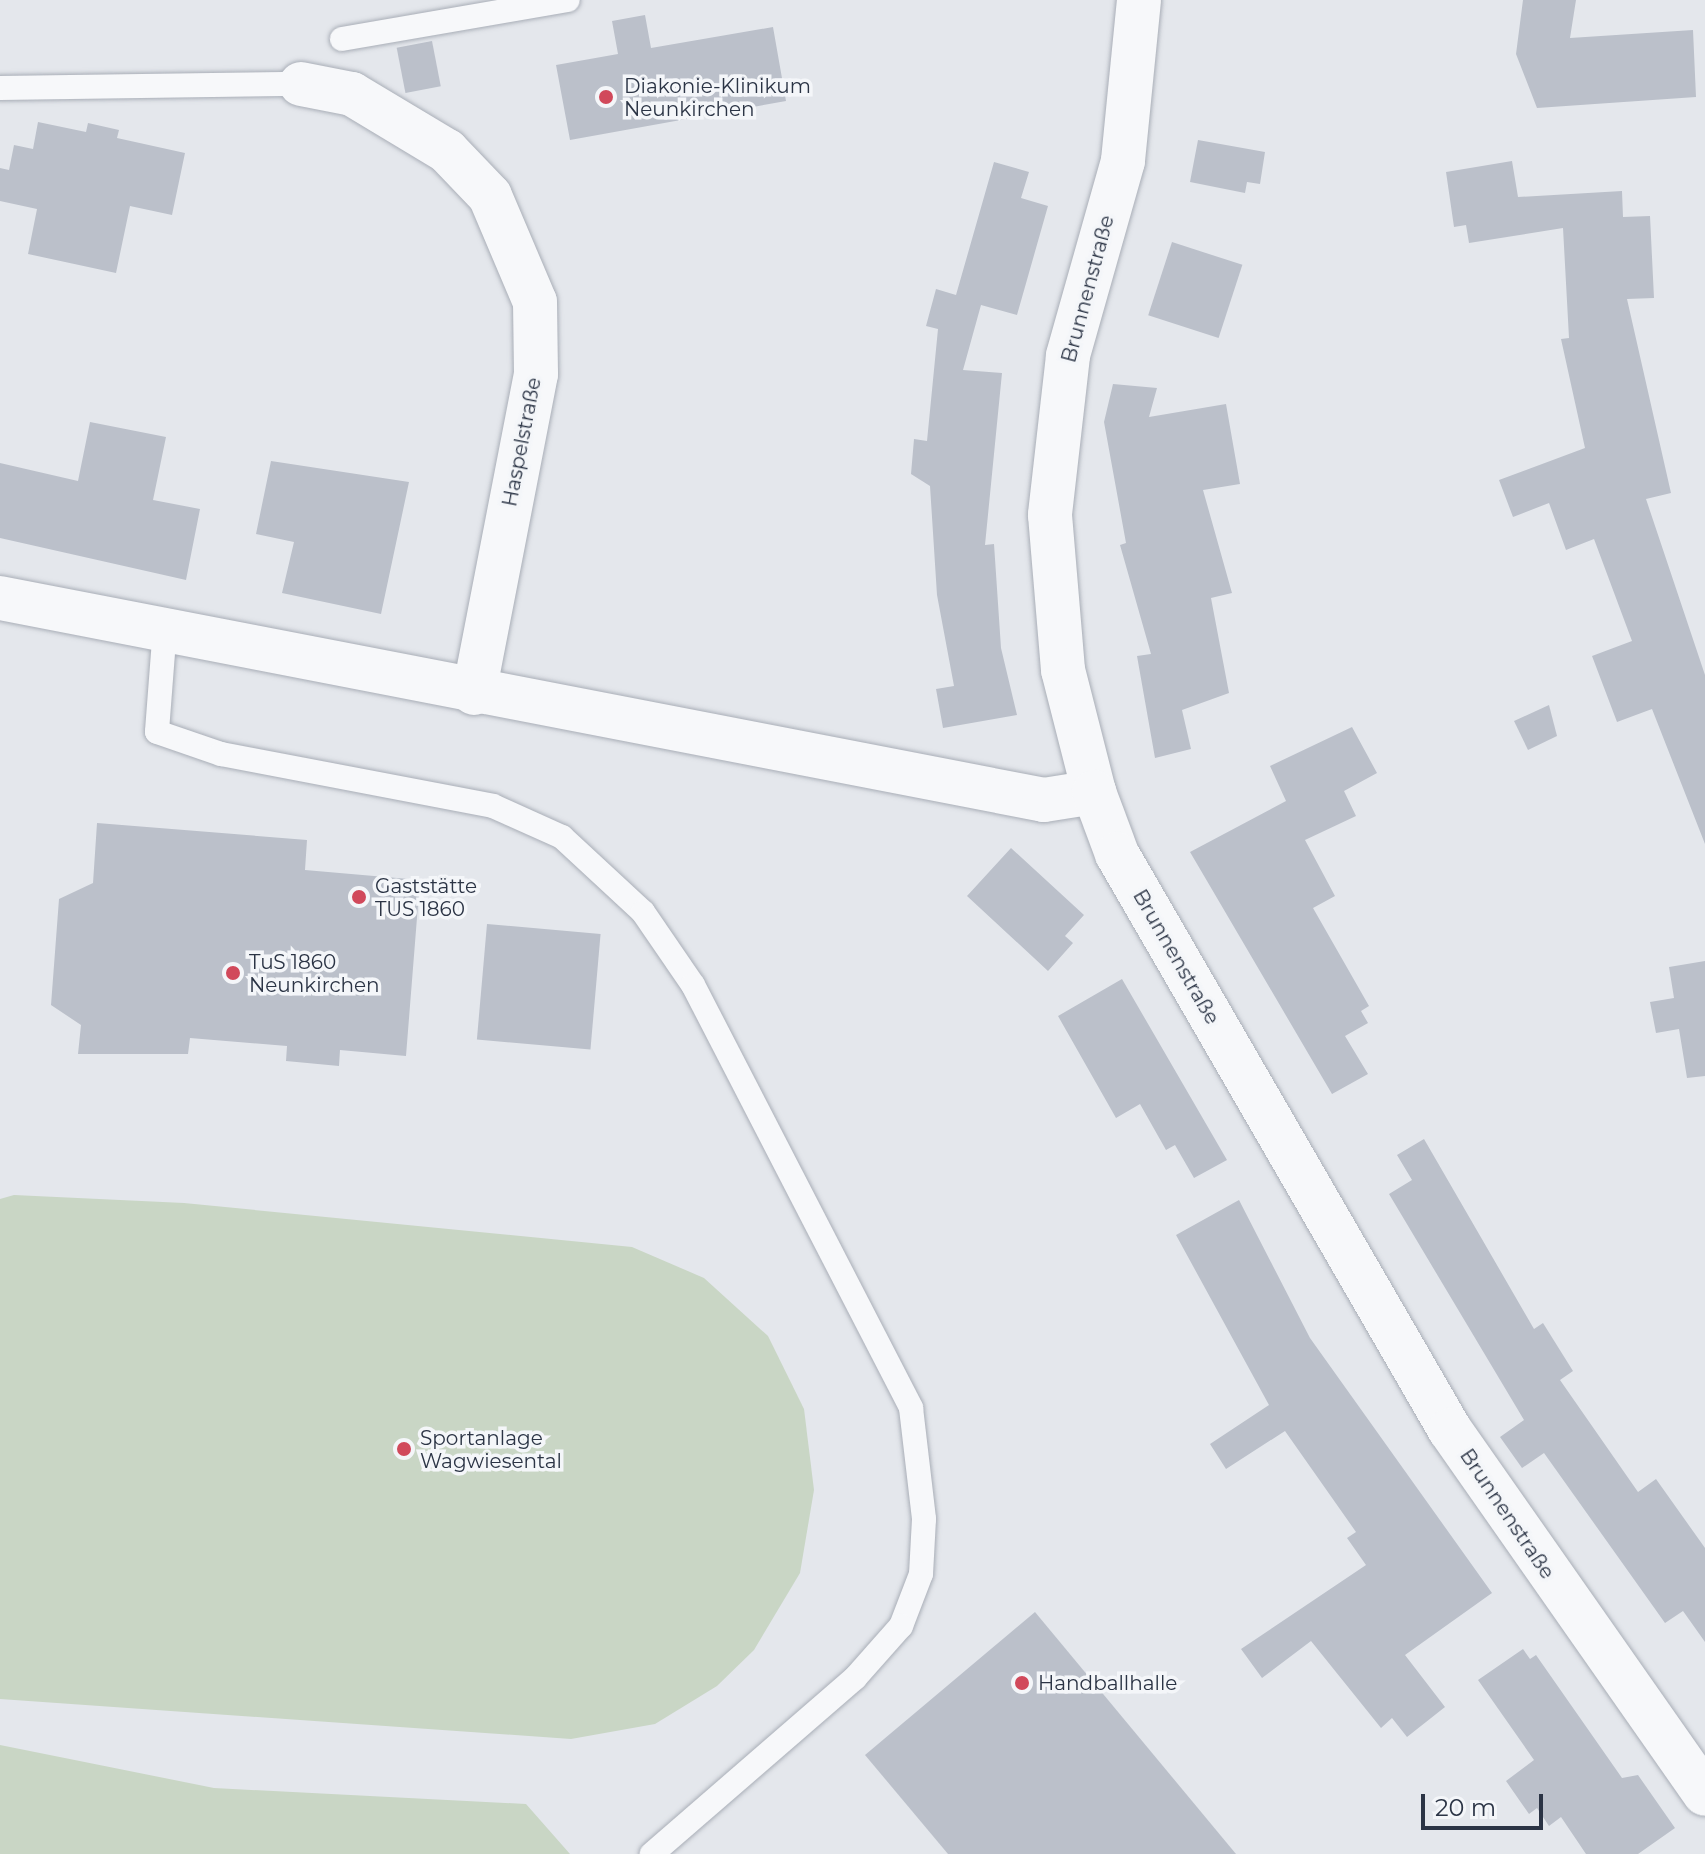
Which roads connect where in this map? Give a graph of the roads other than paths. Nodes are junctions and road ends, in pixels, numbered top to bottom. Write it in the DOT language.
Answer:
graph roads {
  1 [pos="568,0"];
  2 [pos="1139,0"];
  3 [pos="342,39"];
  4 [pos="301,84"];
  5 [pos="0,88"];
  6 [pos="0,598"];
  7 [pos="165,627"];
  8 [pos="474,693"];
  9 [pos="1094,792"];
  10 [pos="1705,1794"];
  11 [pos="652,1854"];
  1 -- 3 [label="lane"];
  2 -- 9 [label="street, Brunnenstraße"];
  4 -- 5 [label="lane, Haspelstraße"];
  4 -- 8 [label="street, Haspelstraße"];
  6 -- 7 [label="street"];
  7 -- 8 [label="street"];
  7 -- 11 [label="lane"];
  8 -- 9 [label="street"];
  9 -- 10 [label="street, Brunnenstraße"];
}
